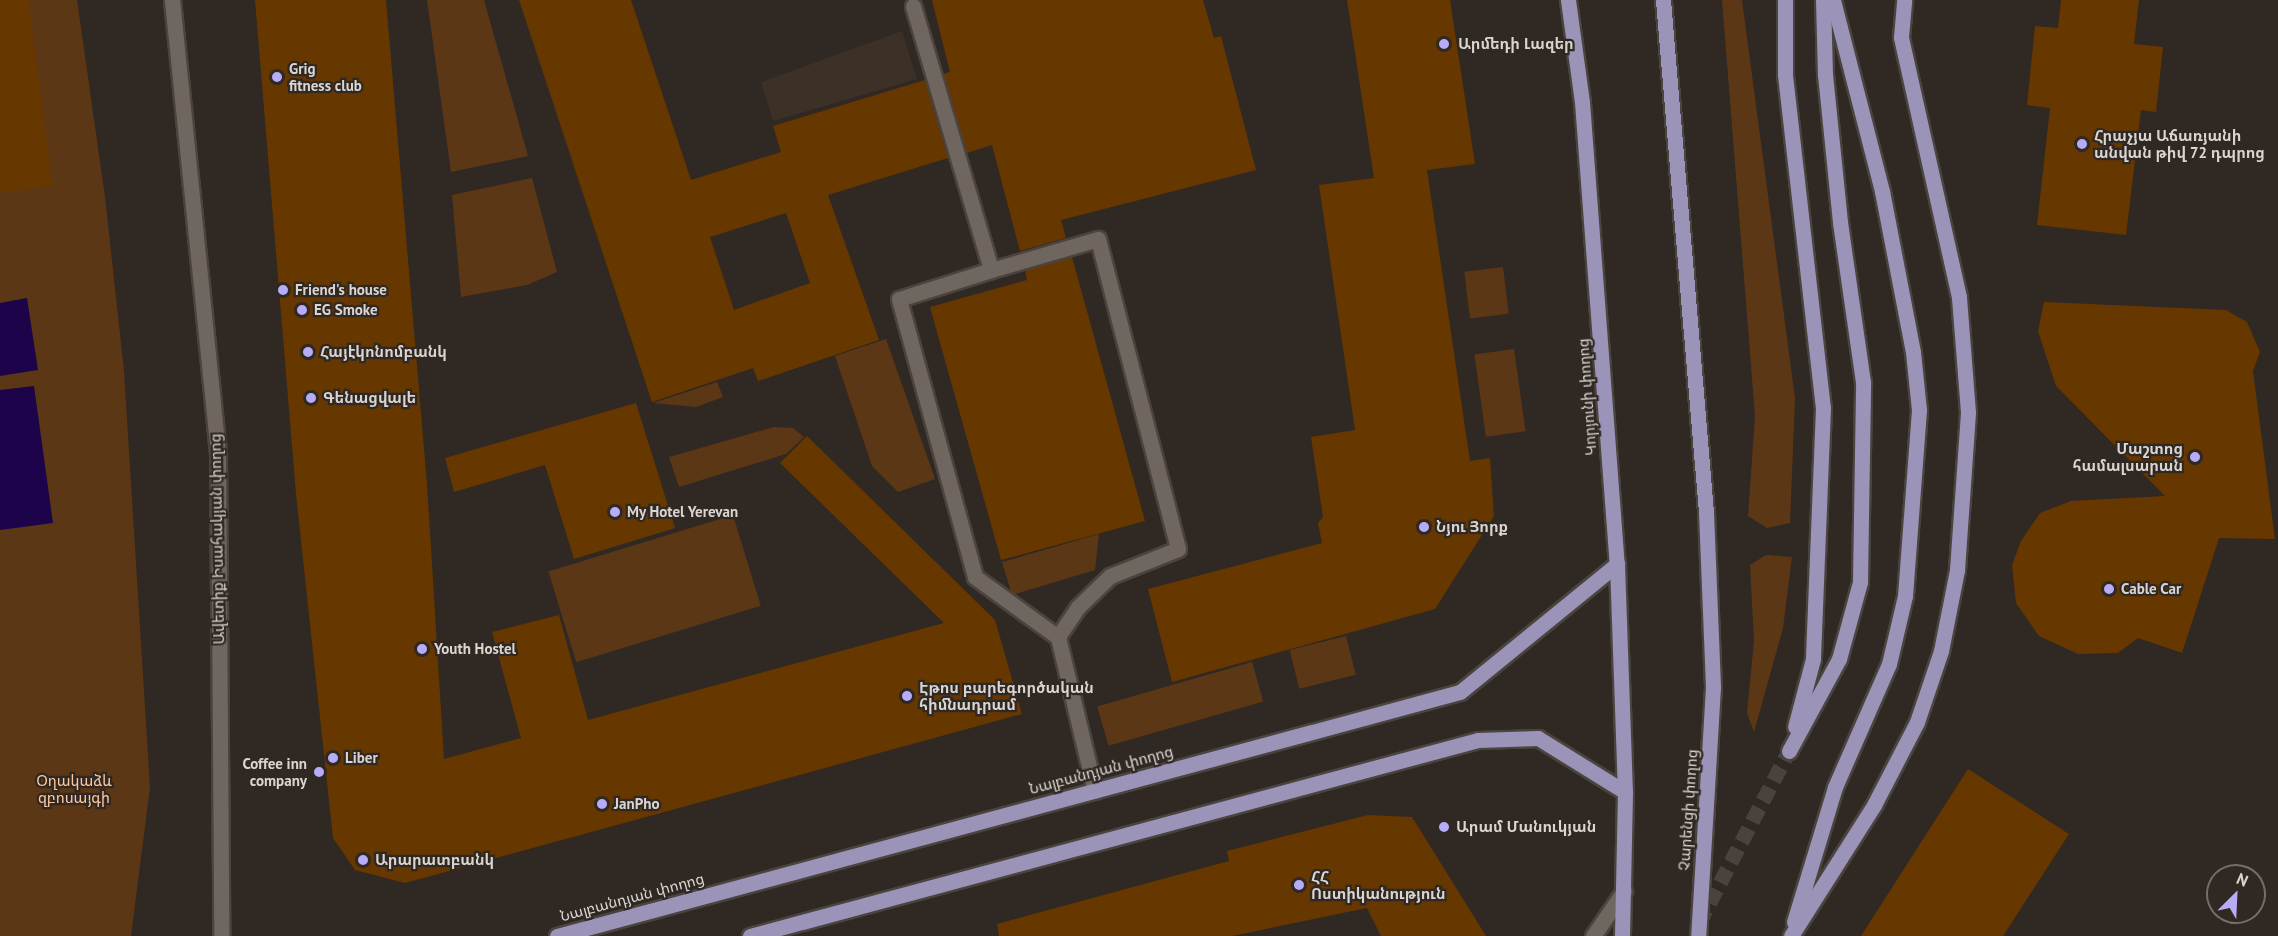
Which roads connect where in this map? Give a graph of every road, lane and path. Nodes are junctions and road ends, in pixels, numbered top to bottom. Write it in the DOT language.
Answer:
graph roads {
  1 [pos="172,0"];
  2 [pos="1568,0"];
  3 [pos="1663,0"];
  4 [pos="1785,0"];
  5 [pos="1823,0"];
  6 [pos="1833,0"];
  7 [pos="1904,0"];
  8 [pos="913,6"];
  9 [pos="991,270"];
  10 [pos="1617,564"];
  11 [pos="1058,637"];
  12 [pos="1095,791"];
  13 [pos="1625,792"];
  14 [pos="1624,891"];
  15 [pos="221,936"];
  16 [pos="557,936"];
  17 [pos="750,936"];
  18 [pos="1593,936"];
  19 [pos="1622,936"];
  20 [pos="1698,936"];
  21 [pos="1790,936"];
  1 -- 15 [label="street, Ավետիք Իսահակյան փողոց"];
  2 -- 10 [label="main road, Կորյունի փողոց"];
  3 -- 20 [label="main road, Չարենցի փողոց"];
  4 -- 5 [label="main road"];
  6 -- 21 [label="main road"];
  7 -- 21 [label="main road"];
  8 -- 9 [label="street"];
  9 -- 11 [label="street"];
  9 -- 11 [label="street"];
  10 -- 12 [label="main road, Նալբանդյան փողոց"];
  10 -- 13 [label="main road, Կորյունի փողոց"];
  11 -- 12 [label="street"];
  12 -- 16 [label="main road, Նալբանդյան փողոց"];
  13 -- 14 [label="main road"];
  13 -- 17 [label="main road"];
  14 -- 18 [label="street"];
  14 -- 19 [label="main road"];
}
